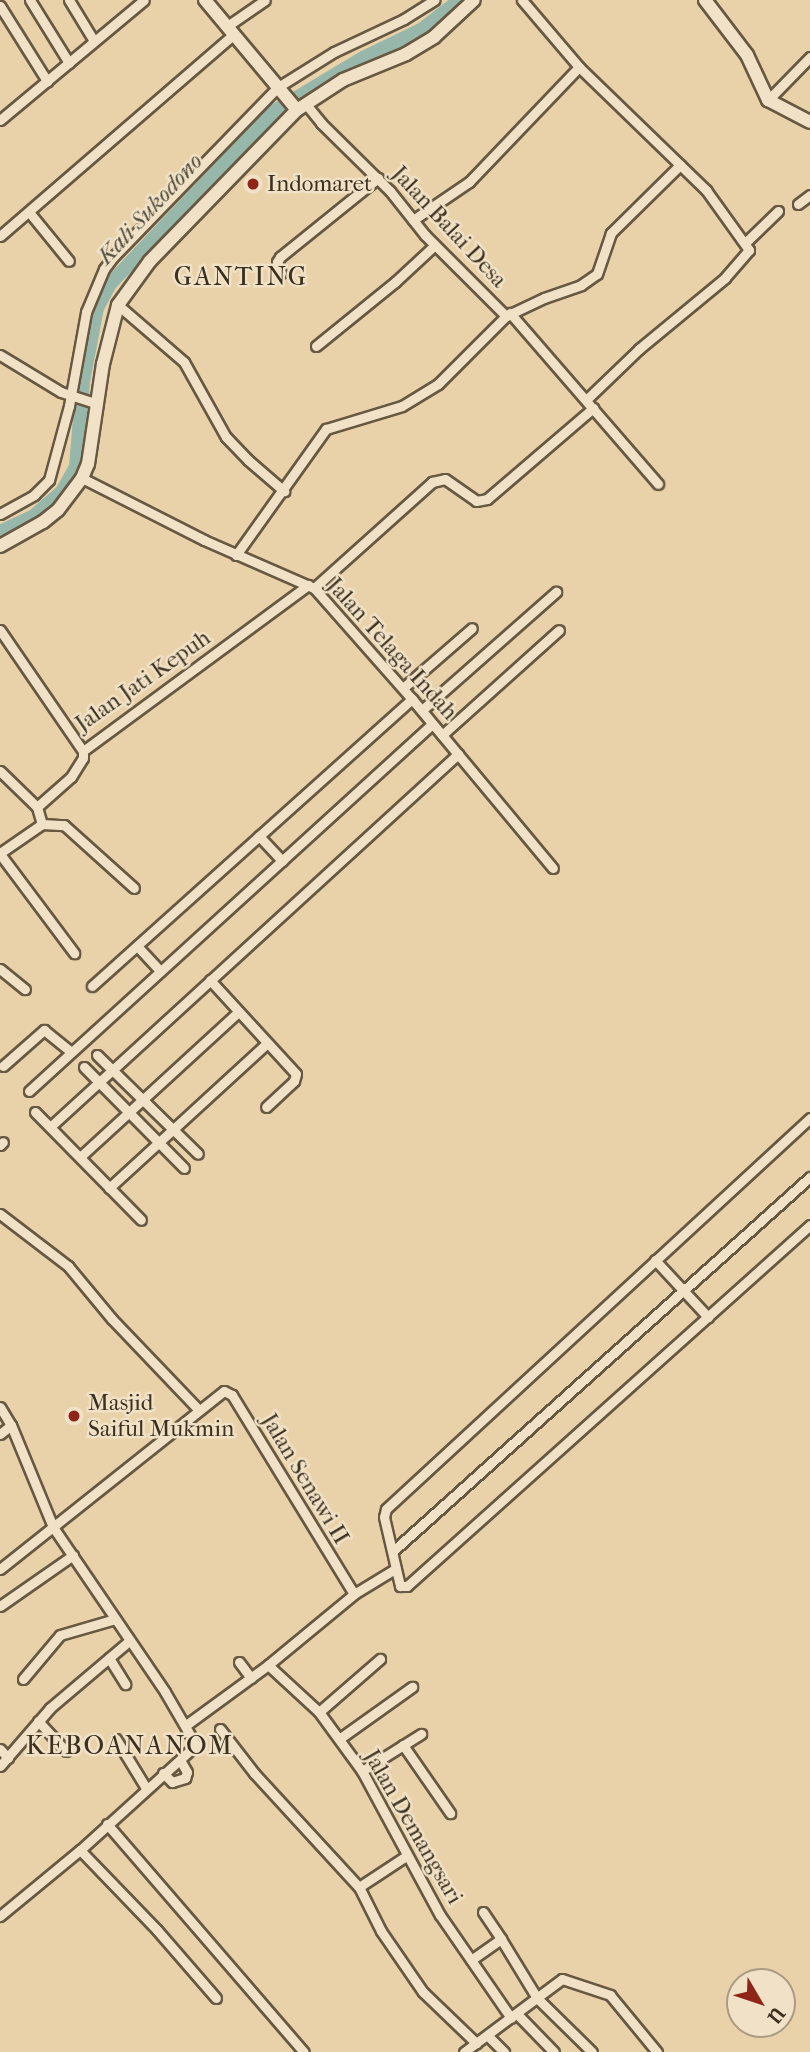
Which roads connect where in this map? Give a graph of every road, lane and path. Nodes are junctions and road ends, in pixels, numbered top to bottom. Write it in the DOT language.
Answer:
graph roads {
  1 [pos="30,0"];
  2 [pos="69,0"];
  3 [pos="144,0"];
  4 [pos="205,0"];
  5 [pos="265,0"];
  6 [pos="435,0"];
  7 [pos="474,0"];
  8 [pos="522,0"];
  9 [pos="705,0"];
  10 [pos="0,6"];
  11 [pos="229,31"];
  12 [pos="94,41"];
  13 [pos="810,57"];
  14 [pos="69,63"];
  15 [pos="579,67"];
  16 [pos="47,81"];
  17 [pos="280,89"];
  18 [pos="768,100"];
  19 [pos="299,107"];
  20 [pos="0,120"];
  21 [pos="810,122"];
  22 [pos="680,165"];
  23 [pos="377,178"];
  24 [pos="810,195"];
  25 [pos="798,204"];
  26 [pos="778,211"];
  27 [pos="29,212"];
  28 [pos="413,220"];
  29 [pos="0,236"];
  30 [pos="745,243"];
  31 [pos="435,245"];
  32 [pos="69,261"];
  33 [pos="281,273"];
  34 [pos="118,305"];
  35 [pos="508,315"];
  36 [pos="316,346"];
  37 [pos="0,355"];
  38 [pos="72,397"];
  39 [pos="587,399"];
  40 [pos="95,404"];
  41 [pos="593,408"];
  42 [pos="82,478"];
  43 [pos="658,484"];
  44 [pos="284,491"];
  45 [pos="0,514"];
  46 [pos="0,546"];
  47 [pos="236,555"];
  48 [pos="311,586"];
  49 [pos="556,592"];
  50 [pos="472,628"];
  51 [pos="0,630"];
  52 [pos="559,630"];
  53 [pos="405,686"];
  54 [pos="412,699"];
  55 [pos="422,710"];
  56 [pos="432,724"];
  57 [pos="442,735"];
  58 [pos="83,751"];
  59 [pos="458,754"];
  60 [pos="0,771"];
  61 [pos="37,807"];
  62 [pos="42,824"];
  63 [pos="259,836"];
  64 [pos="0,854"];
  65 [pos="282,861"];
  66 [pos="553,868"];
  67 [pos="134,888"];
  68 [pos="137,946"];
  69 [pos="74,953"];
  70 [pos="0,969"];
  71 [pos="160,971"];
  72 [pos="210,980"];
  73 [pos="92,986"];
  74 [pos="25,989"];
  75 [pos="238,1012"];
  76 [pos="267,1043"];
  77 [pos="71,1052"];
  78 [pos="97,1055"];
  79 [pos="3,1066"];
  80 [pos="84,1067"];
  81 [pos="113,1070"];
  82 [pos="98,1083"];
  83 [pos="29,1091"];
  84 [pos="142,1099"];
  85 [pos="266,1107"];
  86 [pos="35,1112"];
  87 [pos="127,1113"];
  88 [pos="810,1118"];
  89 [pos="50,1127"];
  90 [pos="173,1128"];
  91 [pos="158,1142"];
  92 [pos="198,1154"];
  93 [pos="80,1157"];
  94 [pos="184,1168"];
  95 [pos="810,1177"];
  96 [pos="109,1188"];
  97 [pos="0,1214"];
  98 [pos="141,1220"];
  99 [pos="810,1225"];
  100 [pos="655,1260"];
  101 [pos="684,1292"];
  102 [pos="708,1317"];
  103 [pos="0,1407"];
  104 [pos="199,1410"];
  105 [pos="11,1425"];
  106 [pos="0,1434"];
  107 [pos="53,1527"];
  108 [pos="393,1551"];
  109 [pos="72,1555"];
  110 [pos="0,1569"];
  111 [pos="395,1569"];
  112 [pos="354,1594"];
  113 [pos="0,1606"];
  114 [pos="115,1619"];
  115 [pos="130,1641"];
  116 [pos="109,1658"];
  117 [pos="380,1659"];
  118 [pos="239,1662"];
  119 [pos="268,1665"];
  120 [pos="251,1678"];
  121 [pos="23,1679"];
  122 [pos="125,1684"];
  123 [pos="412,1687"];
  124 [pos="318,1712"];
  125 [pos="38,1721"];
  126 [pos="186,1725"];
  127 [pos="220,1729"];
  128 [pos="421,1734"];
  129 [pos="116,1739"];
  130 [pos="339,1739"];
  131 [pos="403,1745"];
  132 [pos="0,1749"];
  133 [pos="66,1751"];
  134 [pos="8,1758"];
  135 [pos="180,1760"];
  136 [pos="0,1766"];
  137 [pos="362,1771"];
  138 [pos="163,1773"];
  139 [pos="146,1788"];
  140 [pos="450,1813"];
  141 [pos="107,1824"];
  142 [pos="80,1850"];
  143 [pos="406,1856"];
  144 [pos="359,1887"];
  145 [pos="483,1912"];
  146 [pos="0,1916"];
  147 [pos="501,1939"];
  148 [pos="471,1960"];
  149 [pos="216,1998"];
  150 [pos="537,1998"];
  151 [pos="514,2016"];
  152 [pos="488,2036"];
  153 [pos="475,2043"];
  154 [pos="304,2052"];
  155 [pos="464,2052"];
  156 [pos="504,2052"];
  157 [pos="554,2052"];
  158 [pos="592,2052"];
  159 [pos="657,2052"];
  1 -- 14 [label="street"];
  2 -- 12 [label="street"];
  3 -- 12 [label="street"];
  4 -- 11 [label="main road"];
  5 -- 11 [label="street"];
  6 -- 17 [label="street"];
  7 -- 19 [label="main road"];
  8 -- 15 [label="street"];
  9 -- 18 [label="main road"];
  10 -- 16 [label="street"];
  11 -- 17 [label="main road"];
  11 -- 27 [label="street"];
  12 -- 14 [label="street"];
  13 -- 18 [label="street"];
  14 -- 16 [label="street"];
  15 -- 22 [label="street"];
  15 -- 28 [label="street"];
  16 -- 20 [label="street"];
  17 -- 19 [label="main road"];
  17 -- 38 [label="street"];
  18 -- 21 [label="main road"];
  19 -- 23 [label="street, Jalan Balai Desa"];
  19 -- 34 [label="main road"];
  22 -- 30 [label="street"];
  22 -- 35 [label="street"];
  23 -- 28 [label="street, Jalan Balai Desa"];
  23 -- 33 [label="street"];
  24 -- 25 [label="street"];
  26 -- 30 [label="street"];
  27 -- 29 [label="street"];
  27 -- 32 [label="street"];
  28 -- 31 [label="street, Jalan Balai Desa"];
  30 -- 39 [label="street"];
  31 -- 35 [label="street, Jalan Balai Desa"];
  31 -- 36 [label="street"];
  34 -- 40 [label="main road"];
  34 -- 44 [label="street"];
  35 -- 39 [label="street, Jalan Balai Desa"];
  35 -- 44 [label="street"];
  37 -- 38 [label="street"];
  38 -- 40 [label="street"];
  38 -- 45 [label="street"];
  39 -- 41 [label="street, Jalan Balai Desa"];
  40 -- 42 [label="main road"];
  41 -- 43 [label="street, Jalan Balai Desa"];
  41 -- 48 [label="street, Jalan Jati Kepuh"];
  42 -- 46 [label="main road"];
  42 -- 47 [label="street, Jalan Telaga Indah"];
  44 -- 47 [label="street"];
  47 -- 48 [label="street, Jalan Telaga Indah"];
  48 -- 53 [label="street, Jalan Telaga Indah"];
  48 -- 58 [label="street, Jalan Jati Kepuh"];
  49 -- 55 [label="street"];
  50 -- 53 [label="street"];
  51 -- 58 [label="street, Jalan Jati Kepuh"];
  52 -- 57 [label="street"];
  53 -- 54 [label="street, Jalan Telaga Indah"];
  54 -- 55 [label="street, Jalan Telaga Indah"];
  54 -- 63 [label="street"];
  55 -- 56 [label="street, Jalan Telaga Indah"];
  56 -- 57 [label="street, Jalan Telaga Indah"];
  56 -- 65 [label="street"];
  57 -- 59 [label="street, Jalan Telaga Indah"];
  58 -- 61 [label="street"];
  59 -- 66 [label="street, Jalan Telaga Indah"];
  59 -- 72 [label="street"];
  60 -- 61 [label="street"];
  61 -- 62 [label="street"];
  62 -- 64 [label="street"];
  62 -- 67 [label="street"];
  63 -- 65 [label="street"];
  63 -- 68 [label="street"];
  64 -- 69 [label="street"];
  65 -- 71 [label="street"];
  68 -- 71 [label="street"];
  68 -- 73 [label="street"];
  70 -- 74 [label="street"];
  71 -- 77 [label="street"];
  72 -- 75 [label="street"];
  72 -- 81 [label="street"];
  75 -- 76 [label="street"];
  75 -- 84 [label="street"];
  76 -- 85 [label="street"];
  76 -- 90 [label="street"];
  77 -- 79 [label="street"];
  77 -- 83 [label="street"];
  78 -- 81 [label="street"];
  80 -- 82 [label="street"];
  81 -- 82 [label="street"];
  81 -- 84 [label="street"];
  82 -- 87 [label="street"];
  82 -- 89 [label="street"];
  84 -- 87 [label="street"];
  84 -- 90 [label="street"];
  86 -- 89 [label="street"];
  87 -- 91 [label="street"];
  87 -- 93 [label="street"];
  88 -- 100 [label="street"];
  89 -- 93 [label="street"];
  90 -- 91 [label="street"];
  90 -- 92 [label="street"];
  91 -- 94 [label="street"];
  91 -- 96 [label="street"];
  93 -- 96 [label="street"];
  95 -- 101 [label="street"];
  96 -- 98 [label="street"];
  97 -- 104 [label="street"];
  99 -- 102 [label="street"];
  100 -- 101 [label="street"];
  100 -- 108 [label="street"];
  101 -- 102 [label="street"];
  101 -- 108 [label="street"];
  102 -- 111 [label="street"];
  103 -- 105 [label="street"];
  104 -- 107 [label="street"];
  104 -- 112 [label="street, Jalan Senawi II"];
  105 -- 106 [label="street"];
  105 -- 107 [label="street"];
  107 -- 109 [label="street"];
  107 -- 110 [label="street"];
  108 -- 111 [label="street"];
  109 -- 113 [label="street"];
  109 -- 114 [label="street"];
  111 -- 112 [label="street"];
  112 -- 119 [label="street"];
  114 -- 115 [label="street"];
  114 -- 121 [label="street"];
  115 -- 116 [label="street"];
  115 -- 126 [label="street"];
  116 -- 122 [label="street"];
  116 -- 125 [label="street"];
  117 -- 124 [label="street"];
  118 -- 120 [label="street"];
  119 -- 120 [label="street"];
  119 -- 124 [label="street, Jalan Demangsari"];
  120 -- 126 [label="street"];
  123 -- 130 [label="street"];
  124 -- 130 [label="street, Jalan Demangsari"];
  125 -- 133 [label="street"];
  125 -- 134 [label="street"];
  126 -- 135 [label="street"];
  127 -- 144 [label="street"];
  128 -- 131 [label="street"];
  129 -- 139 [label="street"];
  130 -- 137 [label="street, Jalan Demangsari"];
  131 -- 137 [label="street"];
  131 -- 140 [label="street"];
  132 -- 134 [label="street"];
  134 -- 136 [label="street"];
  135 -- 138 [label="street"];
  135 -- 138 [label="street"];
  137 -- 143 [label="street, Jalan Demangsari"];
  138 -- 139 [label="street"];
  139 -- 141 [label="street"];
  141 -- 142 [label="street"];
  141 -- 154 [label="street"];
  142 -- 146 [label="street"];
  142 -- 149 [label="street"];
  143 -- 144 [label="street"];
  143 -- 148 [label="street, Jalan Demangsari"];
  144 -- 153 [label="street"];
  145 -- 147 [label="street"];
  147 -- 148 [label="street"];
  147 -- 150 [label="street"];
  148 -- 151 [label="street, Jalan Demangsari"];
  150 -- 151 [label="street"];
  150 -- 158 [label="street"];
  150 -- 159 [label="street"];
  151 -- 152 [label="street"];
  151 -- 157 [label="street, Jalan Demangsari"];
  152 -- 153 [label="street"];
  152 -- 156 [label="street"];
  153 -- 155 [label="street"];
}
